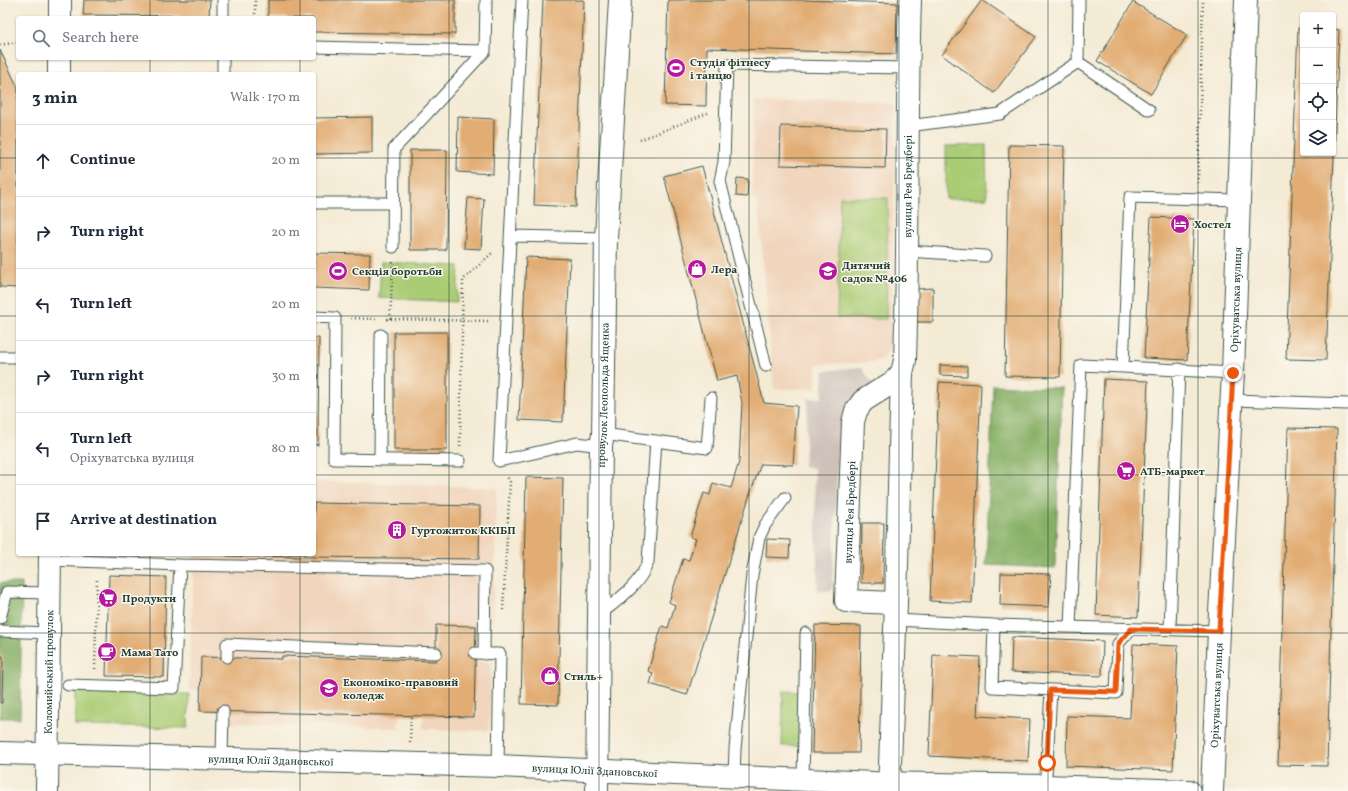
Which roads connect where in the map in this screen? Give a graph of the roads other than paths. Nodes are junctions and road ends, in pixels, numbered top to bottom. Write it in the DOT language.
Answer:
graph roads {
  1 [pos="60,0"];
  2 [pos="223,0"];
  3 [pos="486,0"];
  4 [pos="522,0"];
  5 [pos="620,0"];
  6 [pos="910,0"];
  7 [pos="1079,0"];
  8 [pos="1246,0"];
  9 [pos="60,16"];
  10 [pos="223,16"];
  11 [pos="316,47"];
  12 [pos="485,51"];
  13 [pos="59,60"];
  14 [pos="223,60"];
  15 [pos="1078,62"];
  16 [pos="908,68"];
  17 [pos="59,72"];
  18 [pos="222,72"];
  19 [pos="1149,110"];
  20 [pos="908,126"];
  21 [pos="1239,200"];
  22 [pos="316,203"];
  23 [pos="393,203"];
  24 [pos="511,236"];
  25 [pos="606,238"];
  26 [pos="393,247"];
  27 [pos="908,251"];
  28 [pos="985,256"];
  29 [pos="316,317"];
  30 [pos="381,335"];
  31 [pos="0,357"];
  32 [pos="16,357"];
  33 [pos="766,366"];
  34 [pos="1123,367"];
  35 [pos="1179,369"];
  36 [pos="902,373"];
  37 [pos="1233,373"];
  38 [pos="712,398"];
  39 [pos="1232,400"];
  40 [pos="1348,404"];
  41 [pos="602,440"];
  42 [pos="656,441"];
  43 [pos="380,460"];
  44 [pos="460,461"];
  45 [pos="785,498"];
  46 [pos="50,557"];
  47 [pos="180,565"];
  48 [pos="49,593"];
  49 [pos="896,611"];
  50 [pos="598,615"];
  51 [pos="0,618"];
  52 [pos="994,625"];
  53 [pos="1070,627"];
  54 [pos="1131,629"];
  55 [pos="0,630"];
  56 [pos="1170,630"];
  57 [pos="1219,631"];
  58 [pos="48,633"];
  59 [pos="806,633"];
  60 [pos="436,652"];
  61 [pos="227,657"];
  62 [pos="68,685"];
  63 [pos="1050,690"];
  64 [pos="223,711"];
  65 [pos="0,753"];
  66 [pos="46,754"];
  67 [pos="222,758"];
  68 [pos="498,766"];
  69 [pos="734,777"];
  70 [pos="596,780"];
  71 [pos="804,781"];
  72 [pos="1045,786"];
  73 [pos="889,787"];
  74 [pos="1101,790"];
  75 [pos="47,791"];
  76 [pos="1189,791"];
  77 [pos="1212,791"];
  1 -- 9 [label="street"];
  2 -- 10 [label="lane"];
  3 -- 12 [label="lane"];
  4 -- 24 [label="lane"];
  5 -- 25 [label="street, провулок Леопольда Ященка"];
  6 -- 16 [label="street, вулиця Рея Бредбері"];
  7 -- 15 [label="lane"];
  8 -- 21 [label="street, Оріхуватська вулиця"];
  11 -- 12 [label="lane"];
  12 -- 23 [label="lane"];
  13 -- 17 [label="street"];
  14 -- 18 [label="lane"];
  15 -- 19 [label="lane"];
  15 -- 20 [label="lane"];
  16 -- 20 [label="street, вулиця Рея Бредбері"];
  16 -- 33 [label="lane"];
  20 -- 27 [label="street, вулиця Рея Бредбері"];
  21 -- 34 [label="lane"];
  21 -- 37 [label="street, Оріхуватська вулиця"];
  22 -- 23 [label="lane"];
  23 -- 26 [label="lane"];
  24 -- 25 [label="lane"];
  24 -- 41 [label="lane"];
  25 -- 41 [label="street, провулок Леопольда Ященка"];
  27 -- 28 [label="lane"];
  27 -- 36 [label="street, вулиця Рея Бредбері"];
  29 -- 43 [label="lane"];
  30 -- 43 [label="lane"];
  31 -- 32 [label="lane"];
  34 -- 35 [label="lane"];
  34 -- 53 [label="lane"];
  35 -- 37 [label="lane"];
  35 -- 56 [label="lane"];
  36 -- 49 [label="street, вулиця Рея Бредбері"];
  36 -- 49 [label="street, вулиця Рея Бредбері"];
  37 -- 39 [label="street, Оріхуватська вулиця"];
  38 -- 42 [label="lane"];
  39 -- 40 [label="lane"];
  39 -- 57 [label="street, Оріхуватська вулиця"];
  41 -- 42 [label="lane"];
  41 -- 50 [label="street, провулок Леопольда Ященка"];
  42 -- 50 [label="lane"];
  43 -- 44 [label="lane"];
  45 -- 69 [label="lane"];
  46 -- 47 [label="lane"];
  46 -- 48 [label="street, Коломийський провулок"];
  47 -- 62 [label="lane"];
  47 -- 68 [label="lane"];
  48 -- 51 [label="lane"];
  48 -- 58 [label="street, Коломийський провулок"];
  49 -- 52 [label="lane"];
  49 -- 73 [label="street, вулиця Рея Бредбері"];
  50 -- 70 [label="street, провулок Леопольда Ященка"];
  52 -- 53 [label="lane"];
  52 -- 63 [label="lane"];
  53 -- 54 [label="lane"];
  54 -- 56 [label="lane"];
  54 -- 63 [label="lane"];
  55 -- 58 [label="lane"];
  56 -- 57 [label="lane"];
  57 -- 77 [label="street, Оріхуватська вулиця"];
  58 -- 66 [label="street, Коломийський провулок"];
  59 -- 71 [label="lane"];
  60 -- 61 [label="lane"];
  63 -- 72 [label="lane"];
  64 -- 67 [label="lane"];
  65 -- 66 [label="street, вулиця Юлії Здановської"];
  66 -- 67 [label="street, вулиця Юлії Здановської"];
  66 -- 75 [label="street, Коломийський провулок"];
  67 -- 68 [label="street, вулиця Юлії Здановської"];
  68 -- 70 [label="street, вулиця Юлії Здановської"];
  69 -- 70 [label="street, вулиця Юлії Здановської"];
  69 -- 71 [label="street, вулиця Юлії Здановської"];
  71 -- 73 [label="street, вулиця Юлії Здановської"];
  72 -- 73 [label="street, вулиця Юлії Здановської"];
  72 -- 74 [label="street, вулиця Юлії Здановської"];
  74 -- 76 [label="street, вулиця Юлії Здановської"];
}
